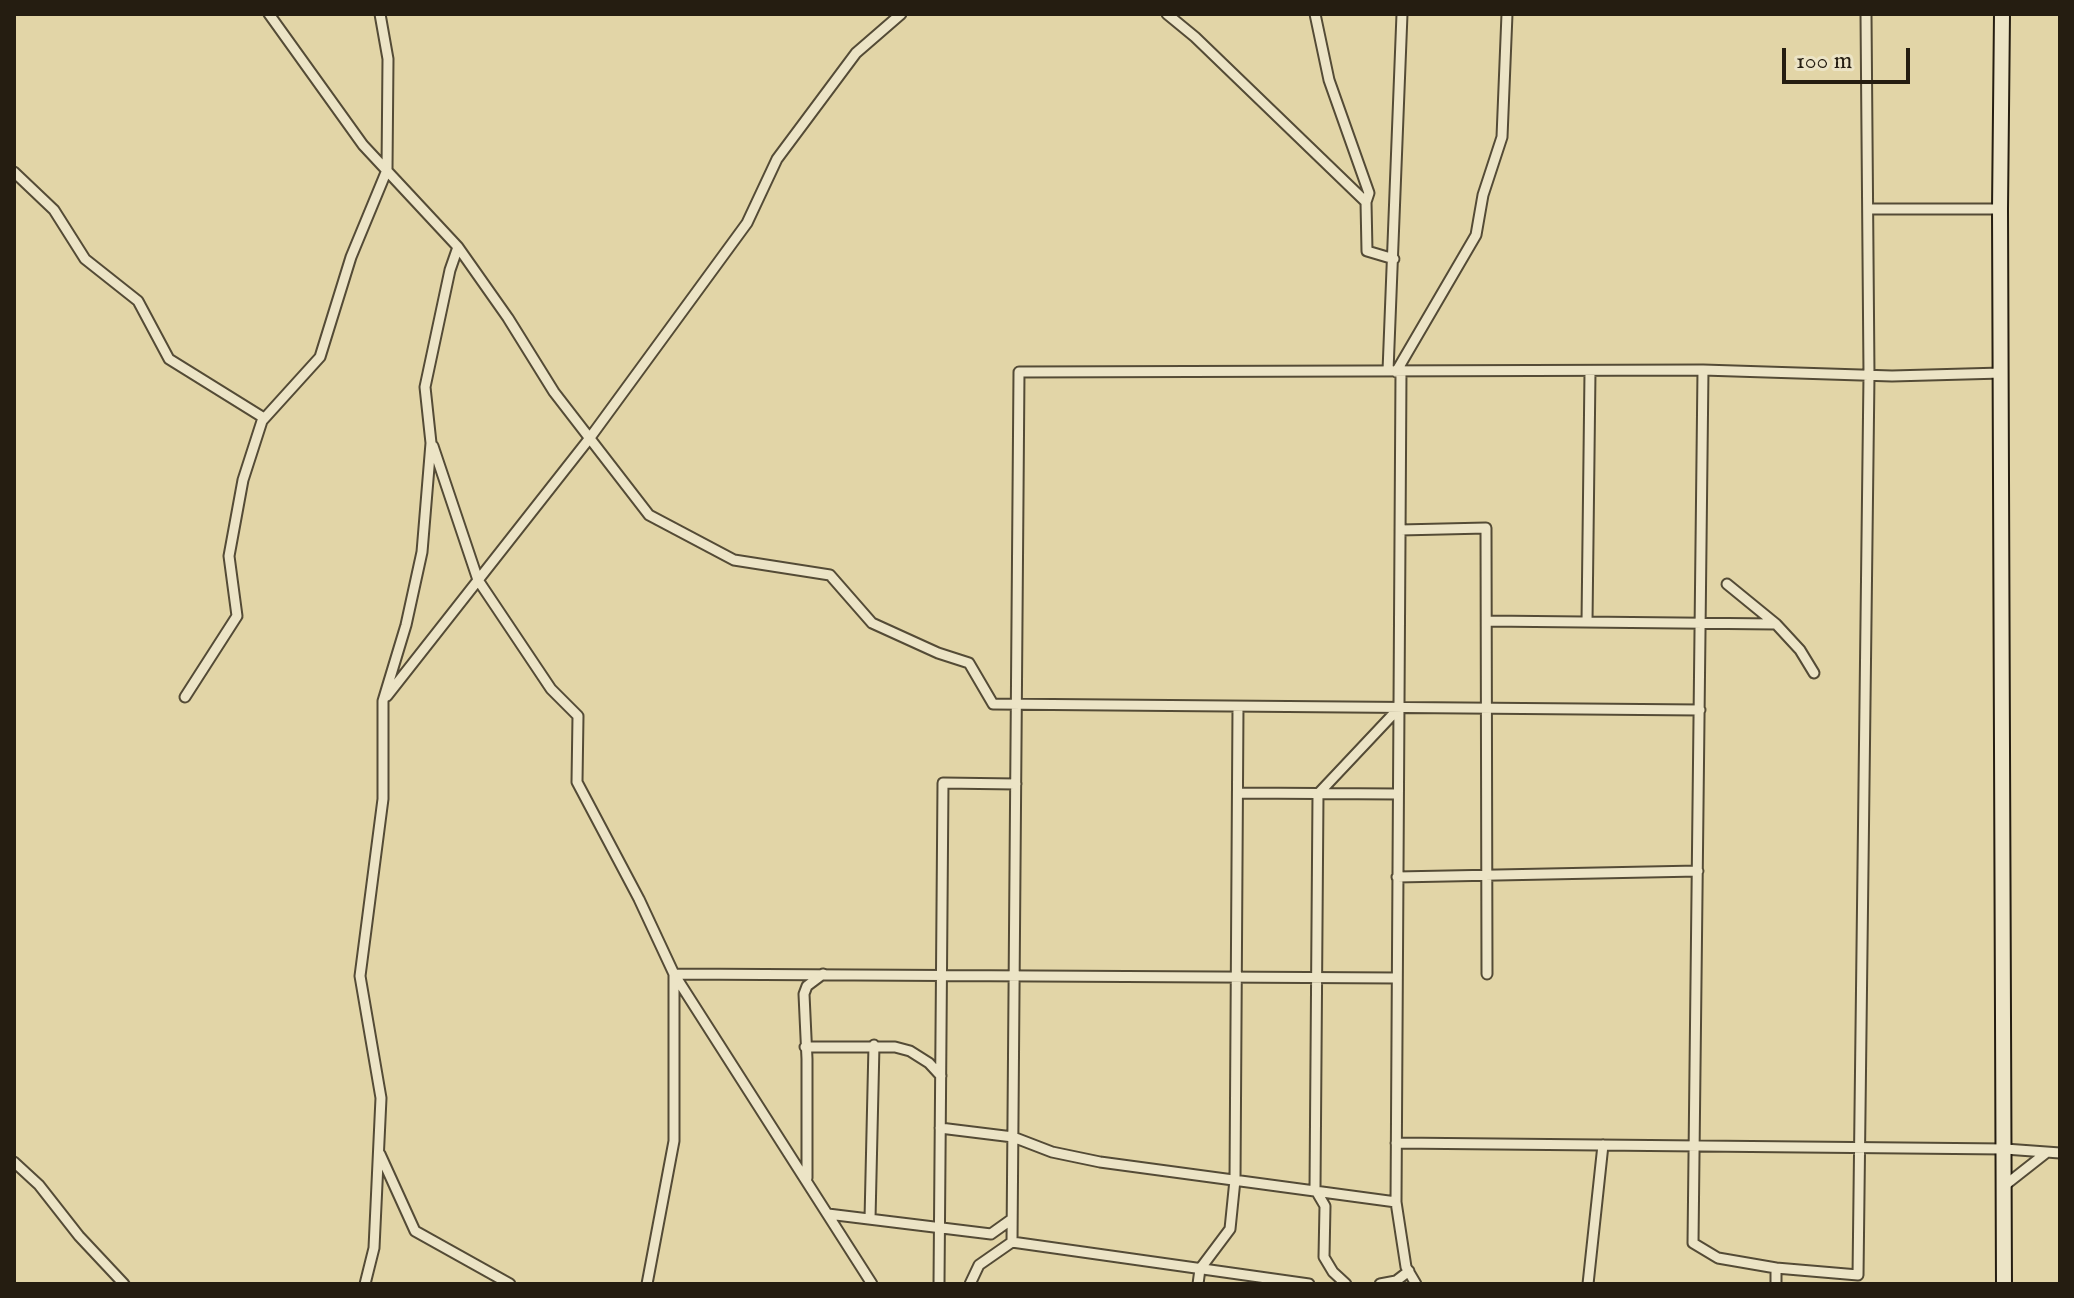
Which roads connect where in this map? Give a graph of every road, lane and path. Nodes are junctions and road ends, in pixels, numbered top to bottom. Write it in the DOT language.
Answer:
graph roads {
  1 [pos="269,14"];
  2 [pos="380,14"];
  3 [pos="901,14"];
  4 [pos="1167,14"];
  5 [pos="1315,14"];
  6 [pos="1402,14"];
  7 [pos="1507,14"];
  8 [pos="1866,14"];
  9 [pos="2002,14"];
  10 [pos="387,170"];
  11 [pos="14,172"];
  12 [pos="1366,202"];
  13 [pos="1868,209"];
  14 [pos="2000,209"];
  15 [pos="458,247"];
  16 [pos="1394,259"];
  17 [pos="1703,370"];
  18 [pos="1395,371"];
  19 [pos="1590,372"];
  20 [pos="2002,373"];
  21 [pos="1869,375"];
  22 [pos="264,418"];
  23 [pos="589,439"];
  24 [pos="431,443"];
  25 [pos="1400,530"];
  26 [pos="478,580"];
  27 [pos="1727,584"];
  28 [pos="1487,621"];
  29 [pos="1587,622"];
  30 [pos="1700,623"];
  31 [pos="1776,624"];
  32 [pos="1814,673"];
  33 [pos="185,697"];
  34 [pos="383,701"];
  35 [pos="1016,705"];
  36 [pos="1238,707"];
  37 [pos="1399,708"];
  38 [pos="1486,709"];
  39 [pos="1700,710"];
  40 [pos="1016,784"];
  41 [pos="1238,793"];
  42 [pos="1318,794"];
  43 [pos="1398,794"];
  44 [pos="1698,871"];
  45 [pos="1486,875"];
  46 [pos="1397,877"];
  47 [pos="674,974"];
  48 [pos="823,974"];
  49 [pos="1487,974"];
  50 [pos="941,975"];
  51 [pos="1014,975"];
  52 [pos="1236,977"];
  53 [pos="1316,977"];
  54 [pos="1397,978"];
  55 [pos="874,1045"];
  56 [pos="805,1047"];
  57 [pos="941,1076"];
  58 [pos="940,1128"];
  59 [pos="1013,1137"];
  60 [pos="1396,1143"];
  61 [pos="1603,1145"];
  62 [pos="1695,1146"];
  63 [pos="1858,1147"];
  64 [pos="2005,1149"];
  65 [pos="378,1151"];
  66 [pos="2046,1153"];
  67 [pos="2060,1153"];
  68 [pos="14,1162"];
  69 [pos="1235,1180"];
  70 [pos="807,1181"];
  71 [pos="2004,1186"];
  72 [pos="1315,1189"];
  73 [pos="1396,1202"];
  74 [pos="828,1214"];
  75 [pos="870,1219"];
  76 [pos="1012,1219"];
  77 [pos="939,1228"];
  78 [pos="1012,1242"];
  79 [pos="1776,1268"];
  80 [pos="1200,1269"];
  81 [pos="1409,1271"];
  82 [pos="1272,1281"];
  83 [pos="124,1284"];
  84 [pos="365,1284"];
  85 [pos="510,1284"];
  86 [pos="647,1284"];
  87 [pos="872,1284"];
  88 [pos="939,1284"];
  89 [pos="970,1284"];
  90 [pos="1198,1284"];
  91 [pos="1309,1284"];
  92 [pos="1346,1284"];
  93 [pos="1380,1284"];
  94 [pos="1416,1284"];
  95 [pos="1588,1284"];
  96 [pos="1776,1284"];
  97 [pos="2004,1284"];
  1 -- 10 [label="street"];
  2 -- 10 [label="street"];
  3 -- 23 [label="street"];
  4 -- 12 [label="street"];
  5 -- 12 [label="street"];
  6 -- 16 [label="street"];
  7 -- 18 [label="street"];
  8 -- 13 [label="street"];
  9 -- 14 [label="main road"];
  10 -- 15 [label="street"];
  10 -- 22 [label="street"];
  11 -- 22 [label="street"];
  12 -- 16 [label="street"];
  13 -- 14 [label="street"];
  13 -- 21 [label="street"];
  14 -- 20 [label="main road"];
  15 -- 23 [label="street"];
  15 -- 24 [label="street"];
  16 -- 18 [label="street"];
  17 -- 19 [label="street"];
  17 -- 21 [label="street"];
  17 -- 30 [label="street"];
  18 -- 19 [label="street"];
  18 -- 25 [label="street"];
  18 -- 35 [label="street"];
  19 -- 29 [label="street"];
  20 -- 21 [label="street"];
  20 -- 64 [label="main road"];
  21 -- 63 [label="street"];
  22 -- 33 [label="street"];
  23 -- 26 [label="street"];
  23 -- 35 [label="street"];
  24 -- 26 [label="street"];
  24 -- 34 [label="street"];
  25 -- 28 [label="street"];
  25 -- 37 [label="street"];
  26 -- 34 [label="street"];
  26 -- 47 [label="street"];
  27 -- 31 [label="street"];
  28 -- 29 [label="street"];
  28 -- 38 [label="street"];
  29 -- 30 [label="street"];
  30 -- 31 [label="street"];
  30 -- 39 [label="street"];
  31 -- 32 [label="street"];
  34 -- 65 [label="street"];
  35 -- 36 [label="street"];
  35 -- 40 [label="street"];
  36 -- 37 [label="street"];
  36 -- 41 [label="street"];
  37 -- 38 [label="street"];
  37 -- 42 [label="street"];
  37 -- 43 [label="street"];
  38 -- 39 [label="street"];
  38 -- 45 [label="street"];
  39 -- 44 [label="street"];
  40 -- 50 [label="street"];
  40 -- 51 [label="street"];
  41 -- 42 [label="street"];
  41 -- 52 [label="street"];
  42 -- 43 [label="street"];
  42 -- 53 [label="street"];
  43 -- 46 [label="street"];
  44 -- 45 [label="street"];
  44 -- 62 [label="street"];
  45 -- 46 [label="street"];
  45 -- 49 [label="street"];
  46 -- 54 [label="street"];
  47 -- 48 [label="street"];
  47 -- 70 [label="street"];
  47 -- 86 [label="street"];
  48 -- 50 [label="street"];
  48 -- 56 [label="street"];
  50 -- 51 [label="street"];
  50 -- 57 [label="street"];
  51 -- 52 [label="street"];
  51 -- 59 [label="street"];
  52 -- 53 [label="street"];
  52 -- 69 [label="street"];
  53 -- 54 [label="street"];
  53 -- 72 [label="street"];
  54 -- 60 [label="street"];
  55 -- 56 [label="street"];
  55 -- 57 [label="street"];
  55 -- 75 [label="street"];
  56 -- 70 [label="street"];
  57 -- 58 [label="street"];
  58 -- 59 [label="street"];
  58 -- 77 [label="street"];
  59 -- 69 [label="street"];
  59 -- 76 [label="street"];
  60 -- 61 [label="street"];
  60 -- 73 [label="street"];
  61 -- 62 [label="street"];
  61 -- 95 [label="street"];
  62 -- 63 [label="street"];
  62 -- 79 [label="street"];
  63 -- 64 [label="street"];
  63 -- 79 [label="street"];
  64 -- 66 [label="street"];
  64 -- 71 [label="main road"];
  65 -- 84 [label="street"];
  65 -- 85 [label="street"];
  66 -- 67 [label="street"];
  66 -- 71 [label="street"];
  68 -- 83 [label="street"];
  69 -- 72 [label="street"];
  69 -- 80 [label="street"];
  70 -- 74 [label="street"];
  71 -- 97 [label="main road"];
  72 -- 73 [label="street"];
  72 -- 92 [label="street"];
  73 -- 81 [label="street"];
  74 -- 75 [label="street"];
  74 -- 87 [label="street"];
  75 -- 77 [label="street"];
  76 -- 77 [label="street"];
  76 -- 78 [label="street"];
  77 -- 88 [label="street"];
  78 -- 80 [label="street"];
  78 -- 89 [label="street"];
  79 -- 96 [label="street"];
  80 -- 82 [label="street"];
  80 -- 90 [label="street"];
  81 -- 93 [label="street"];
  81 -- 94 [label="street"];
  82 -- 91 [label="street"];
}
